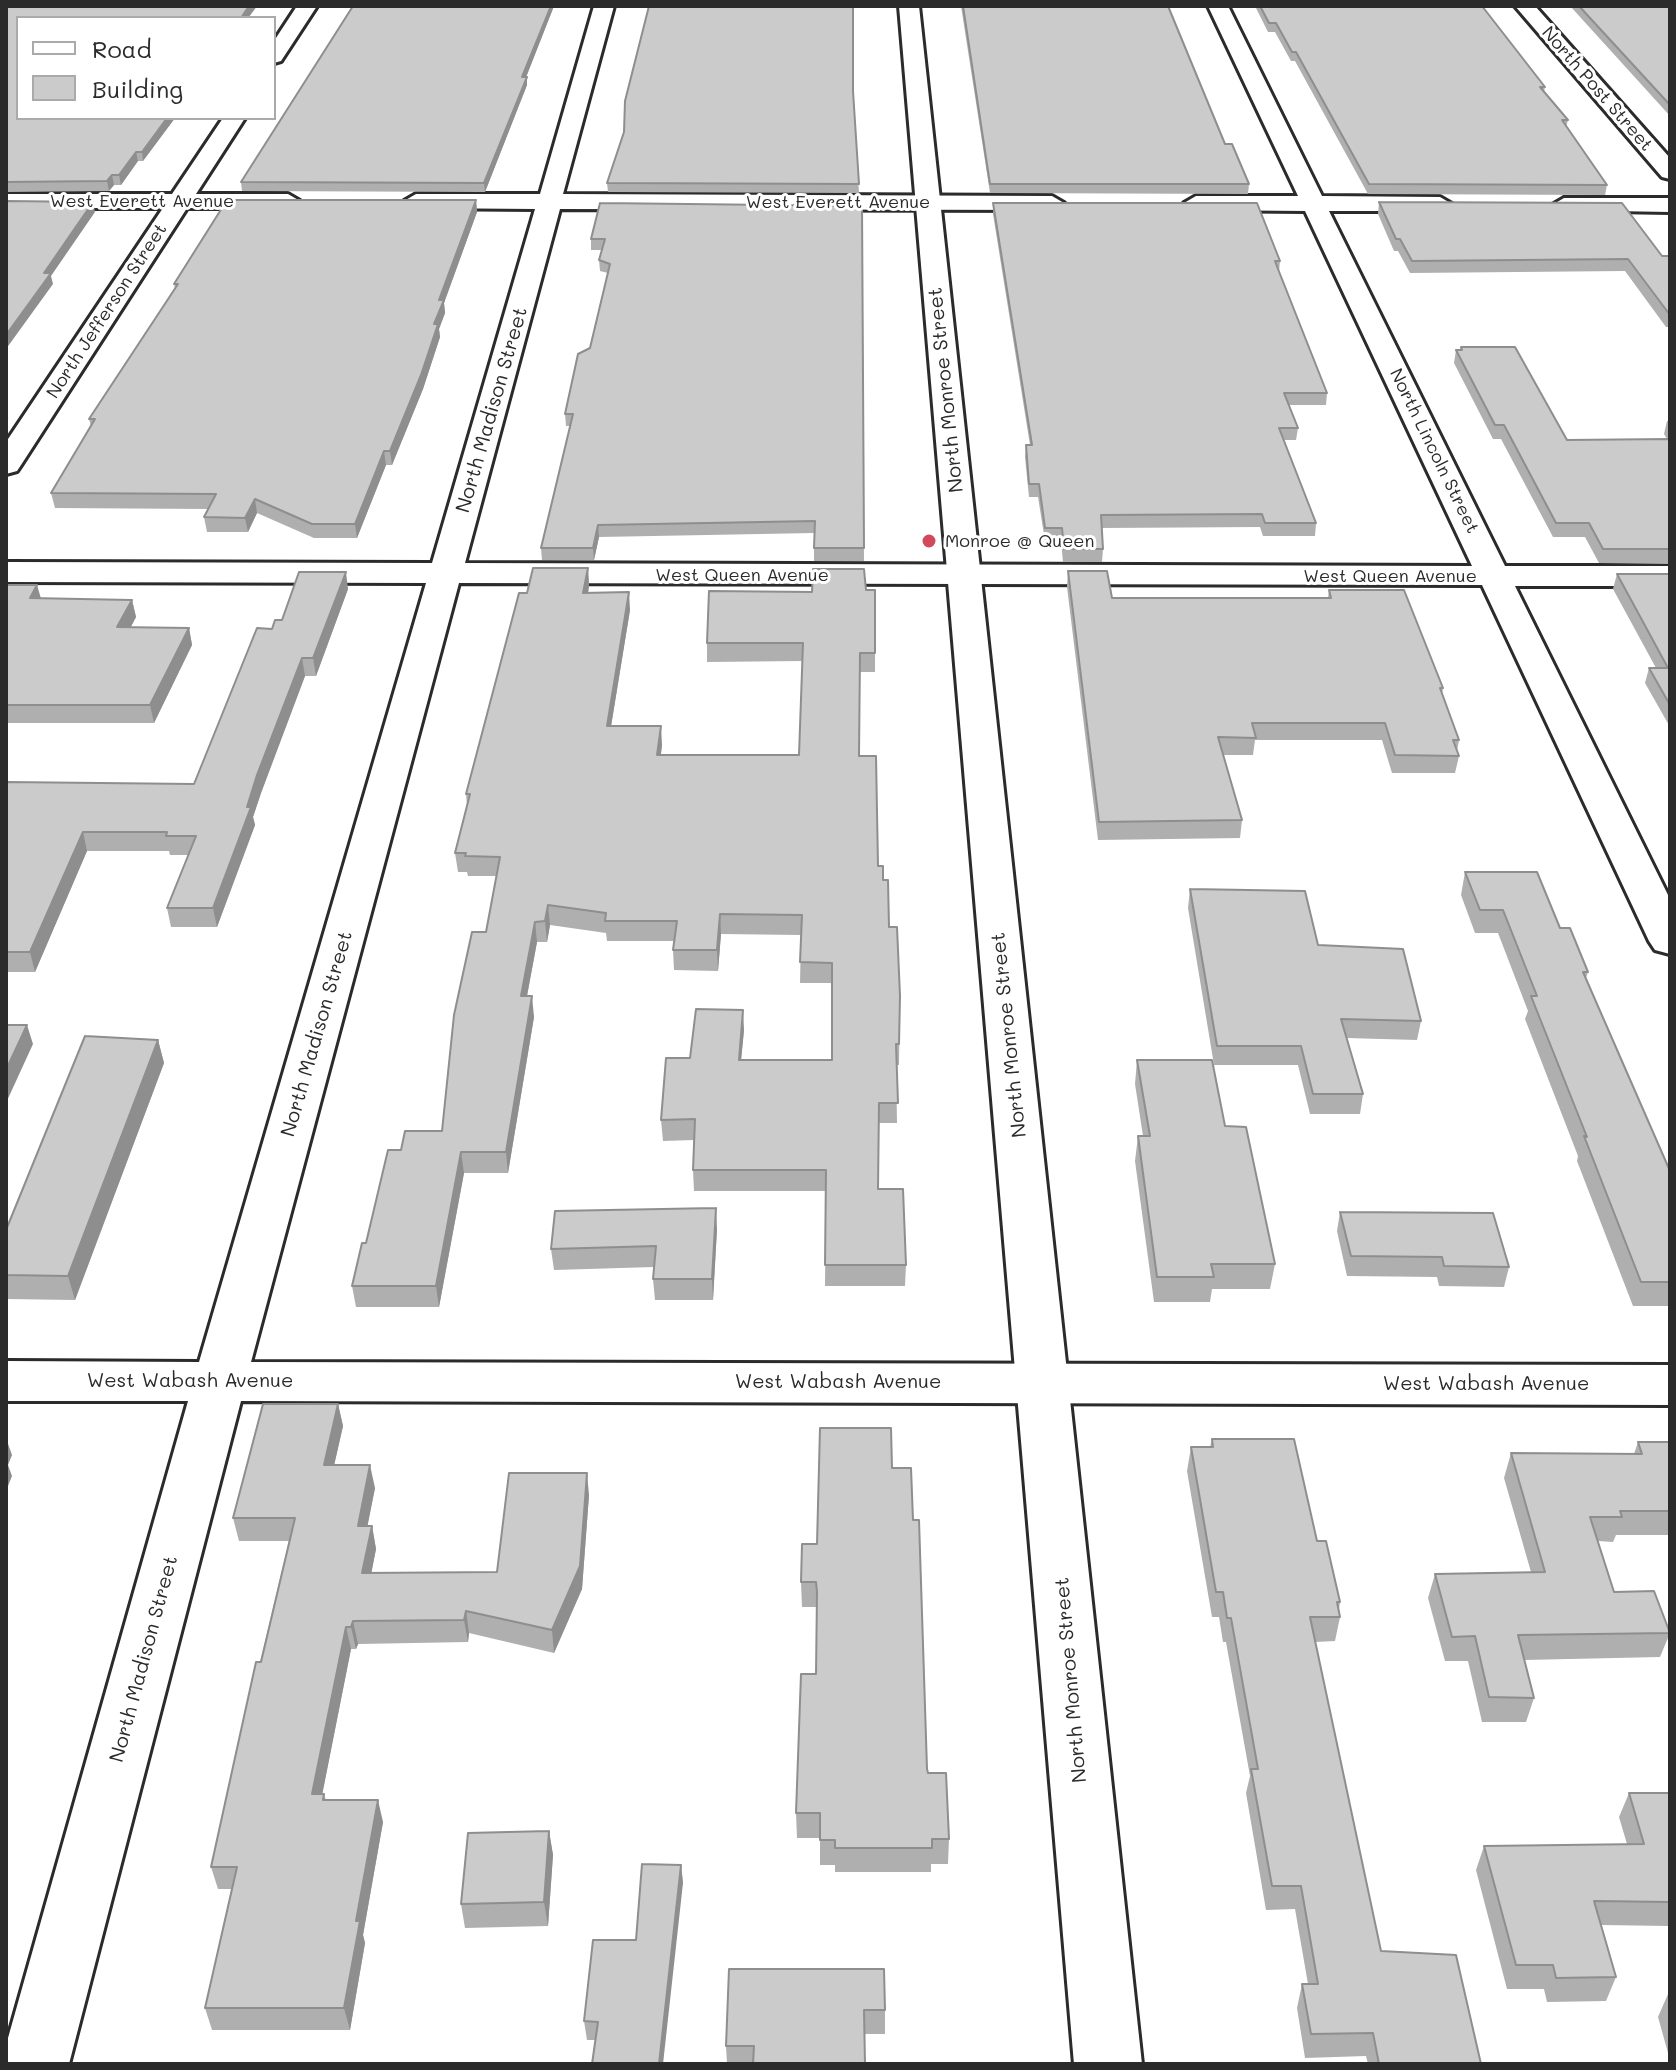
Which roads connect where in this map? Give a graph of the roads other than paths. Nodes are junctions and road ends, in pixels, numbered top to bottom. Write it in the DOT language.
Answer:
graph roads {
  1 [pos="307,6"];
  2 [pos="604,6"];
  3 [pos="909,6"];
  4 [pos="1218,6"];
  5 [pos="1525,6"];
  6 [pos="276,54"];
  7 [pos="233,120"];
  8 [pos="1670,172"];
  9 [pos="6,201"];
  10 [pos="179,201"];
  11 [pos="313,201"];
  12 [pos="387,201"];
  13 [pos="550,201"];
  14 [pos="927,203"];
  15 [pos="1074,203"];
  16 [pos="1165,203"];
  17 [pos="1313,204"];
  18 [pos="1469,204"];
  19 [pos="1546,204"];
  20 [pos="1670,205"];
  21 [pos="6,465"];
  22 [pos="6,572"];
  23 [pos="447,573"];
  24 [pos="964,576"];
  25 [pos="1496,576"];
  26 [pos="1670,576"];
  27 [pos="1670,941"];
  28 [pos="6,1381"];
  29 [pos="220,1381"];
  30 [pos="1042,1383"];
  31 [pos="1670,1385"];
  32 [pos="35,2064"];
  33 [pos="1108,2064"];
  1 -- 6 [label="street"];
  2 -- 13 [label="street, North Madison Street"];
  3 -- 14 [label="street, North Monroe Street"];
  4 -- 17 [label="street, North Lincoln Street"];
  5 -- 8 [label="street, North Post Street"];
  7 -- 10 [label="street, North Jefferson Street"];
  9 -- 10 [label="street, West Everett Avenue"];
  10 -- 11 [label="street, West Everett Avenue"];
  10 -- 21 [label="street, North Jefferson Street"];
  12 -- 13 [label="street, West Everett Avenue"];
  13 -- 14 [label="street, West Everett Avenue"];
  13 -- 23 [label="street, North Madison Street"];
  14 -- 15 [label="street, West Everett Avenue"];
  14 -- 24 [label="street, North Monroe Street"];
  16 -- 17 [label="street"];
  17 -- 18 [label="street"];
  17 -- 25 [label="street, North Lincoln Street"];
  19 -- 20 [label="street"];
  22 -- 23 [label="street, West Queen Avenue"];
  23 -- 24 [label="street, West Queen Avenue"];
  23 -- 29 [label="street, North Madison Street"];
  24 -- 25 [label="street, West Queen Avenue"];
  24 -- 30 [label="street, North Monroe Street"];
  25 -- 26 [label="street, West Queen Avenue"];
  25 -- 27 [label="street, North Lincoln Street"];
  28 -- 29 [label="street, West Wabash Avenue"];
  29 -- 30 [label="street, West Wabash Avenue"];
  29 -- 32 [label="street, North Madison Street"];
  30 -- 31 [label="street, West Wabash Avenue"];
  30 -- 33 [label="street, North Monroe Street"];
}
